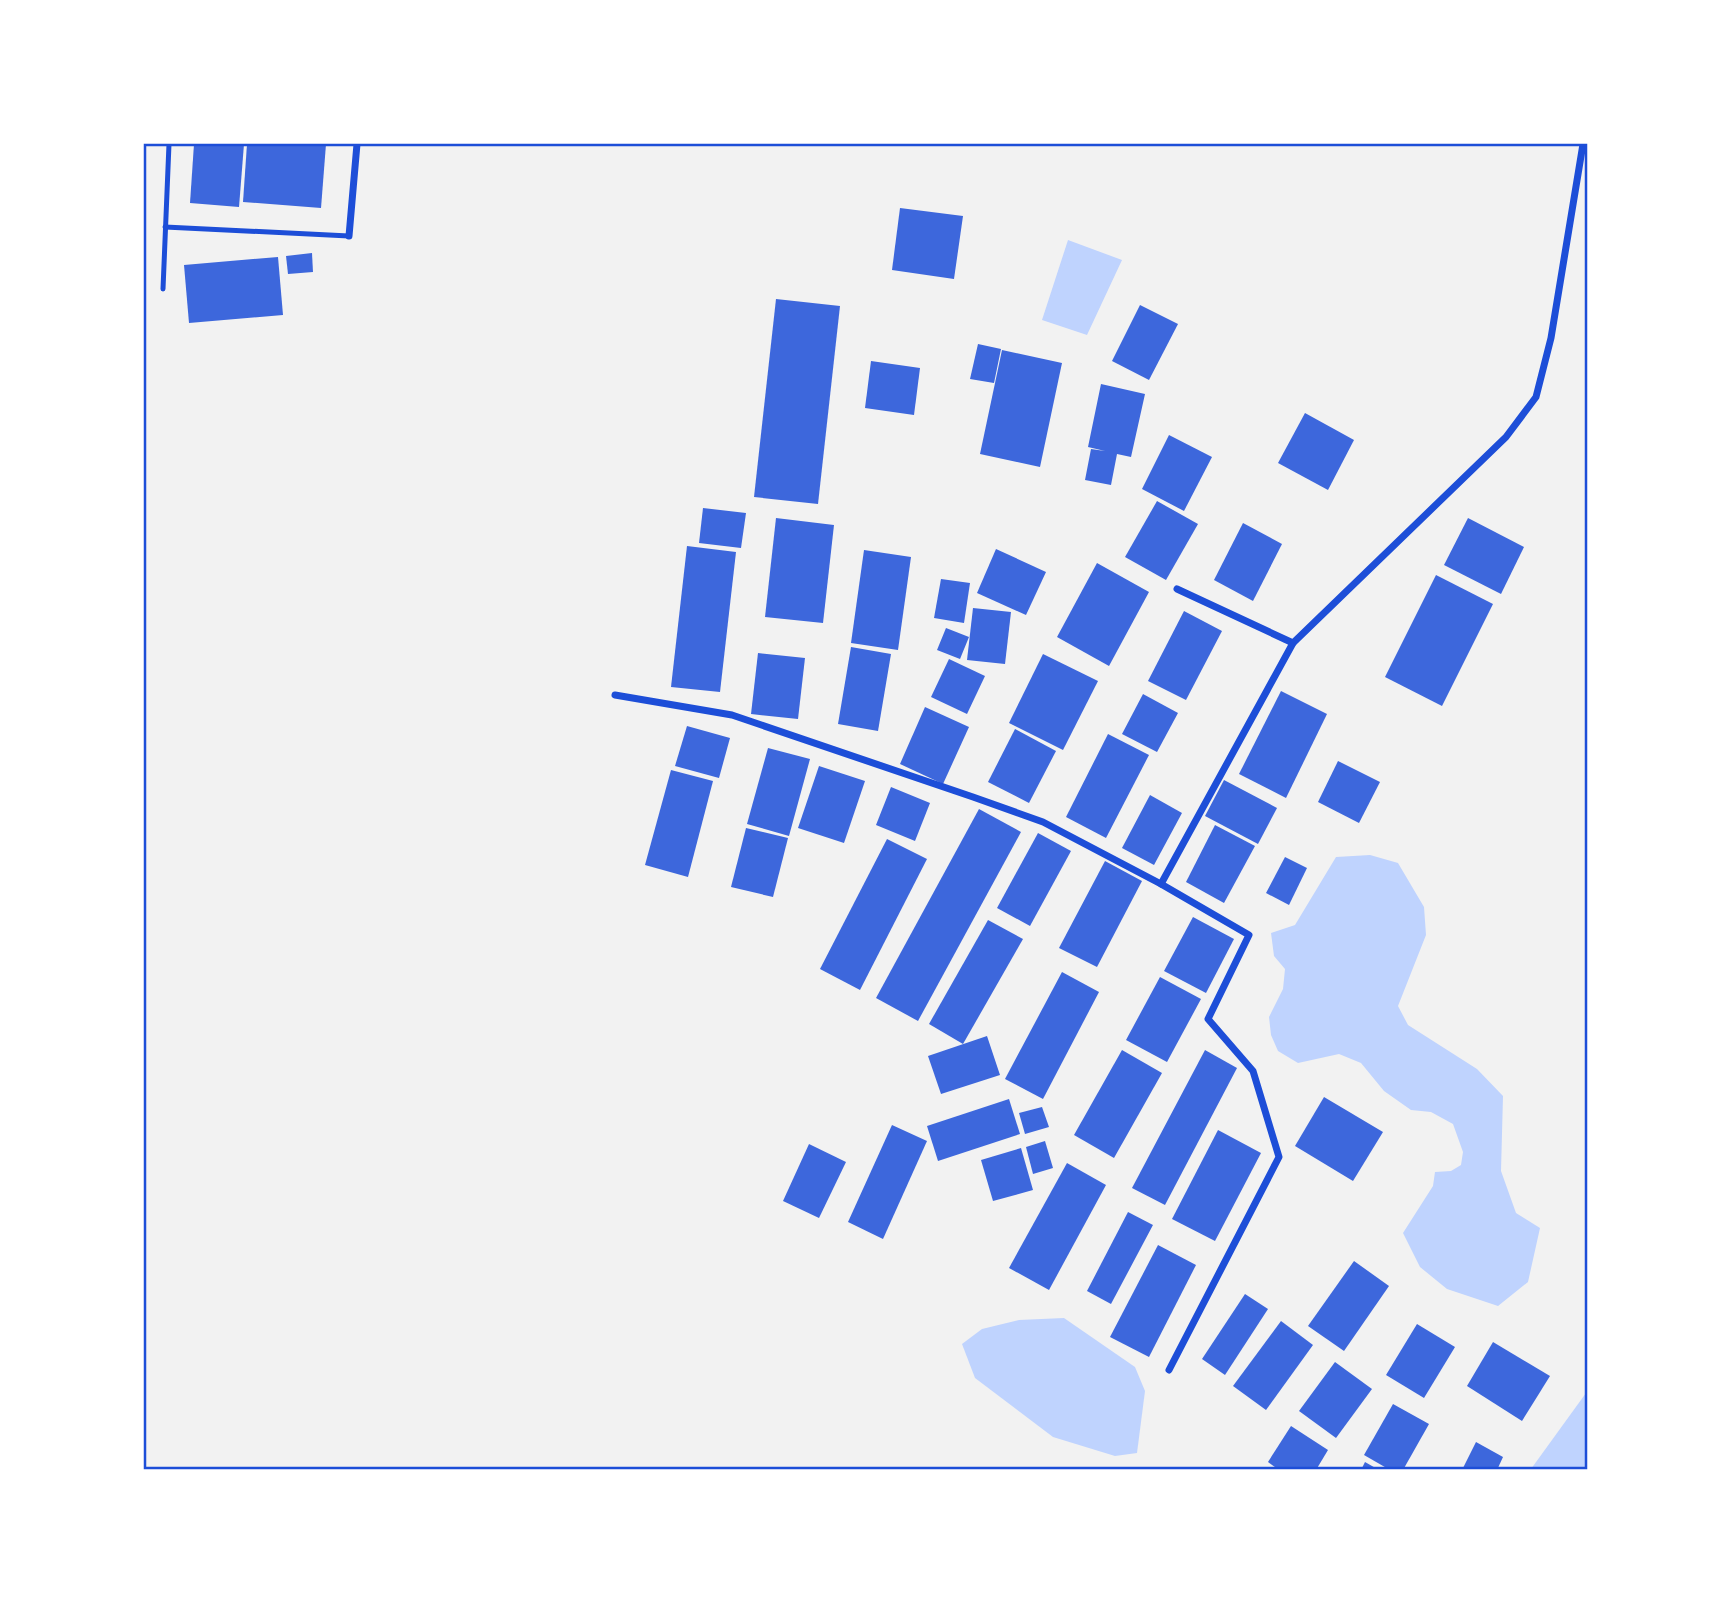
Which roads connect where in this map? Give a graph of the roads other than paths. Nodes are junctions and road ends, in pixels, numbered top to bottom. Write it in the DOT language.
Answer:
graph roads {
  1 [pos="169,144"];
  2 [pos="357,144"];
  3 [pos="1583,144"];
  4 [pos="165,226"];
  5 [pos="349,236"];
  6 [pos="163,289"];
  7 [pos="1177,589"];
  8 [pos="1293,643"];
  9 [pos="615,695"];
  10 [pos="1161,884"];
  11 [pos="1169,1370"];
  1 -- 4 [label="lane"];
  2 -- 5 [label="street"];
  3 -- 8 [label="street"];
  4 -- 5 [label="lane"];
  4 -- 6 [label="lane"];
  7 -- 8 [label="street"];
  8 -- 10 [label="street"];
  9 -- 10 [label="street"];
  10 -- 11 [label="street"];
}
